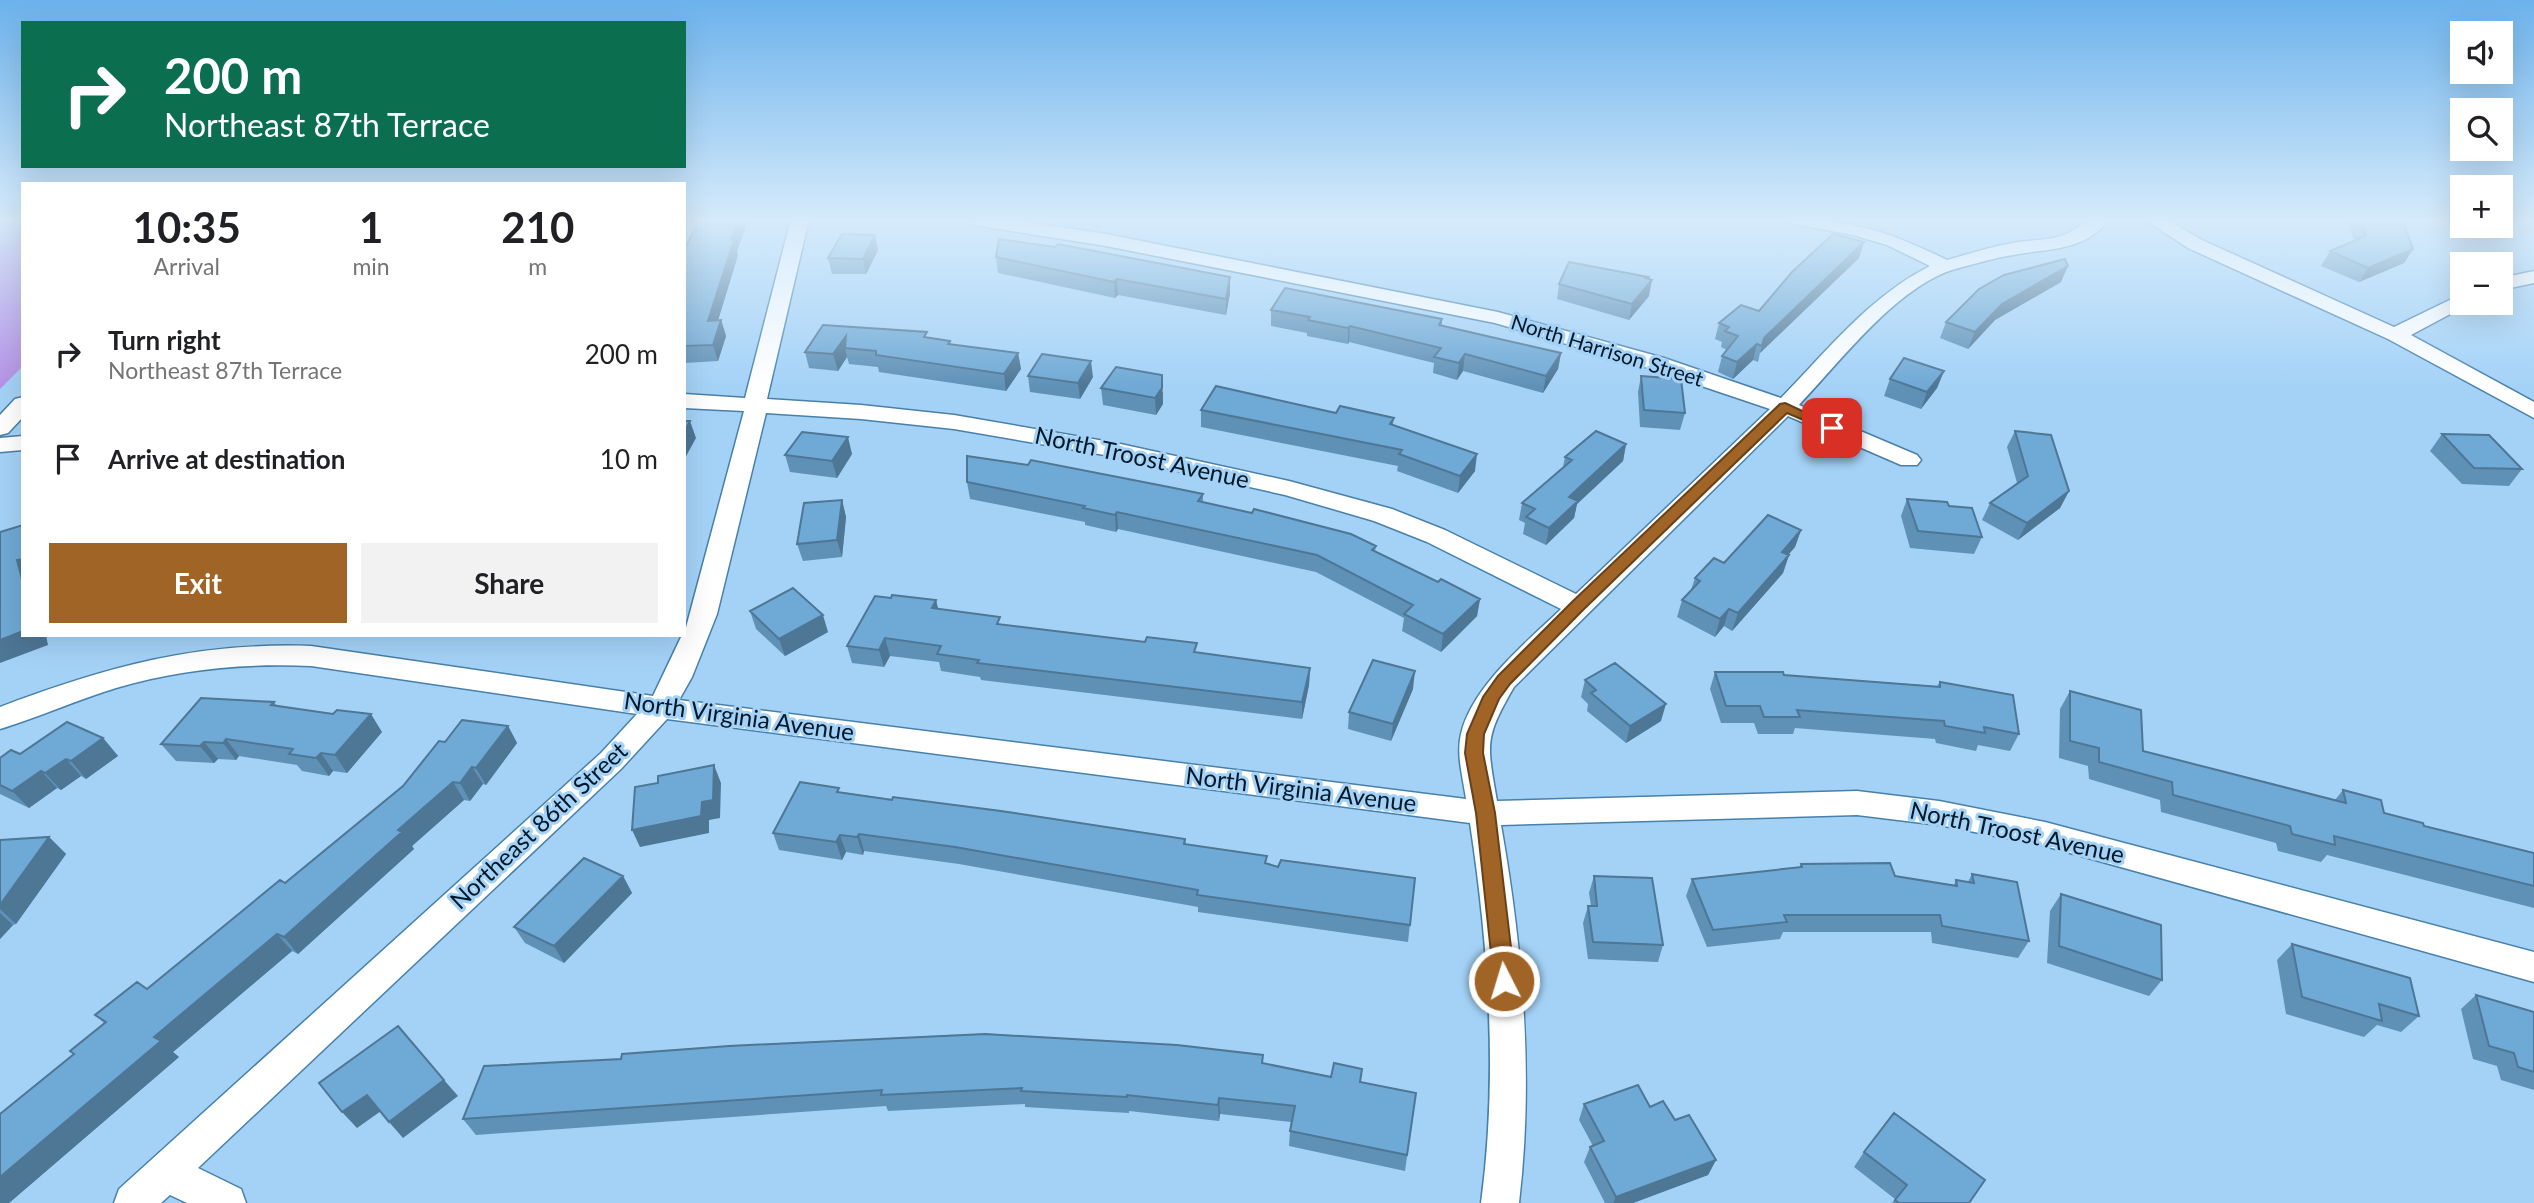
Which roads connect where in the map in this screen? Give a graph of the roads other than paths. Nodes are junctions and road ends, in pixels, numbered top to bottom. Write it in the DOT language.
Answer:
graph roads {
  1 [pos="786,275"];
  2 [pos="1283,275"];
  3 [pos="1927,275"];
  4 [pos="2263,275"];
  5 [pos="2534,277"];
  6 [pos="2513,281"];
  7 [pos="2450,306"];
  8 [pos="2395,335"];
  9 [pos="686,401"];
  10 [pos="756,404"];
  11 [pos="21,406"];
  12 [pos="1785,407"];
  13 [pos="2534,411"];
  14 [pos="0,428"];
  15 [pos="21,443"];
  16 [pos="0,445"];
  17 [pos="1909,460"];
  18 [pos="1578,606"];
  19 [pos="661,707"];
  20 [pos="0,718"];
  21 [pos="1485,813"];
  22 [pos="2534,967"];
  23 [pos="167,1173"];
  24 [pos="133,1203"];
  25 [pos="227,1203"];
  26 [pos="1500,1203"];
  1 -- 10 [label="street, Northeast 86th Street"];
  2 -- 12 [label="street, North Harrison Street"];
  3 -- 12 [label="street"];
  4 -- 8 [label="street"];
  5 -- 6 [label="street"];
  7 -- 8 [label="street"];
  8 -- 13 [label="street"];
  9 -- 10 [label="street, North Troost Avenue"];
  10 -- 18 [label="street, North Troost Avenue"];
  10 -- 19 [label="street, Northeast 86th Street"];
  11 -- 14 [label="street"];
  12 -- 17 [label="street, North Harrison Street"];
  12 -- 18 [label="street"];
  15 -- 16 [label="street"];
  18 -- 21 [label="street"];
  19 -- 20 [label="street, North Virginia Avenue"];
  19 -- 21 [label="street, North Virginia Avenue"];
  19 -- 23 [label="street, Northeast 86th Street"];
  21 -- 22 [label="street, North Troost Avenue"];
  21 -- 26 [label="street"];
  23 -- 24 [label="street, Northeast 86th Street"];
  23 -- 25 [label="street"];
}
